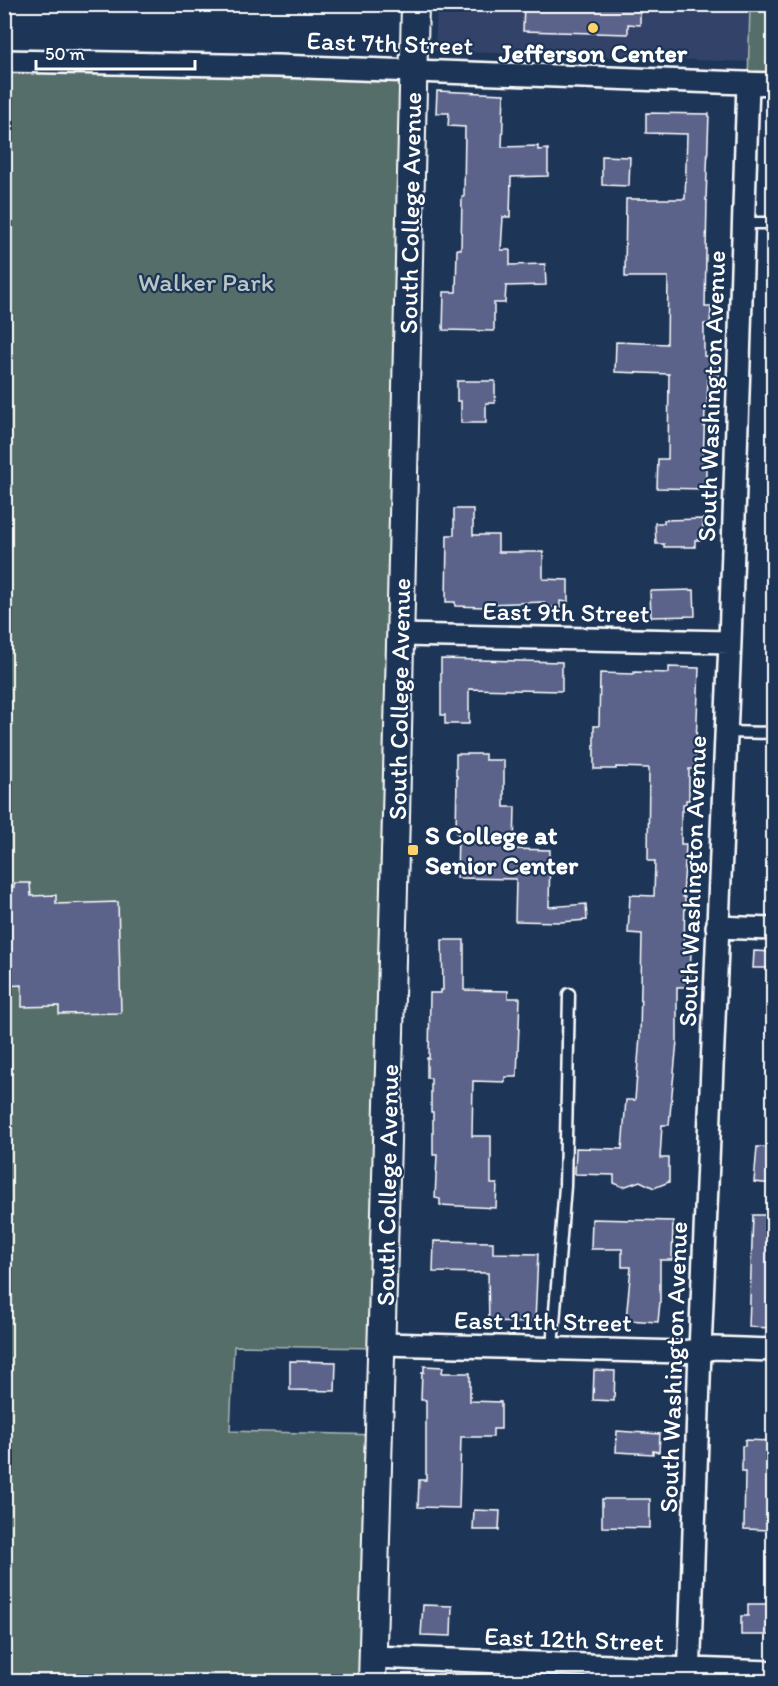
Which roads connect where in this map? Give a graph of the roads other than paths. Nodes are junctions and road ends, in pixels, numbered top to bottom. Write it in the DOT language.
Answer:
graph roads {
  1 [pos="415,4"];
  2 [pos="4,61"];
  3 [pos="413,71"];
  4 [pos="748,83"];
  5 [pos="774,84"];
  6 [pos="744,223"];
  7 [pos="774,223"];
  8 [pos="401,635"];
  9 [pos="730,642"];
  10 [pos="726,732"];
  11 [pos="774,733"];
  12 [pos="717,927"];
  13 [pos="774,929"];
  14 [pos="569,994"];
  15 [pos="383,1344"];
  16 [pos="552,1348"];
  17 [pos="700,1350"];
  18 [pos="774,1350"];
  19 [pos="372,1670"];
  20 [pos="774,1672"];
  21 [pos="689,1676"];
  1 -- 3 [label="street, South College Avenue"];
  2 -- 3 [label="street, East 7th Street"];
  3 -- 4 [label="street, East 7th Street"];
  3 -- 8 [label="street, South College Avenue"];
  4 -- 5 [label="street, East 7th Street"];
  4 -- 6 [label="street, South Washington Avenue"];
  6 -- 7 [label="lane"];
  6 -- 9 [label="street, South Washington Avenue"];
  8 -- 9 [label="street, East 9th Street"];
  8 -- 15 [label="street, South College Avenue"];
  9 -- 10 [label="street, South Washington Avenue"];
  10 -- 11 [label="lane"];
  10 -- 12 [label="street, South Washington Avenue"];
  12 -- 13 [label="street"];
  12 -- 17 [label="street, South Washington Avenue"];
  14 -- 16 [label="lane"];
  15 -- 16 [label="street, East 11th Street"];
  15 -- 19 [label="street, South College Avenue"];
  16 -- 17 [label="street, East 11th Street"];
  17 -- 18 [label="street, East 11th Street"];
  17 -- 21 [label="street, South Washington Avenue"];
  19 -- 21 [label="street, East 12th Street"];
  20 -- 21 [label="street, East 12th Street"];
}
